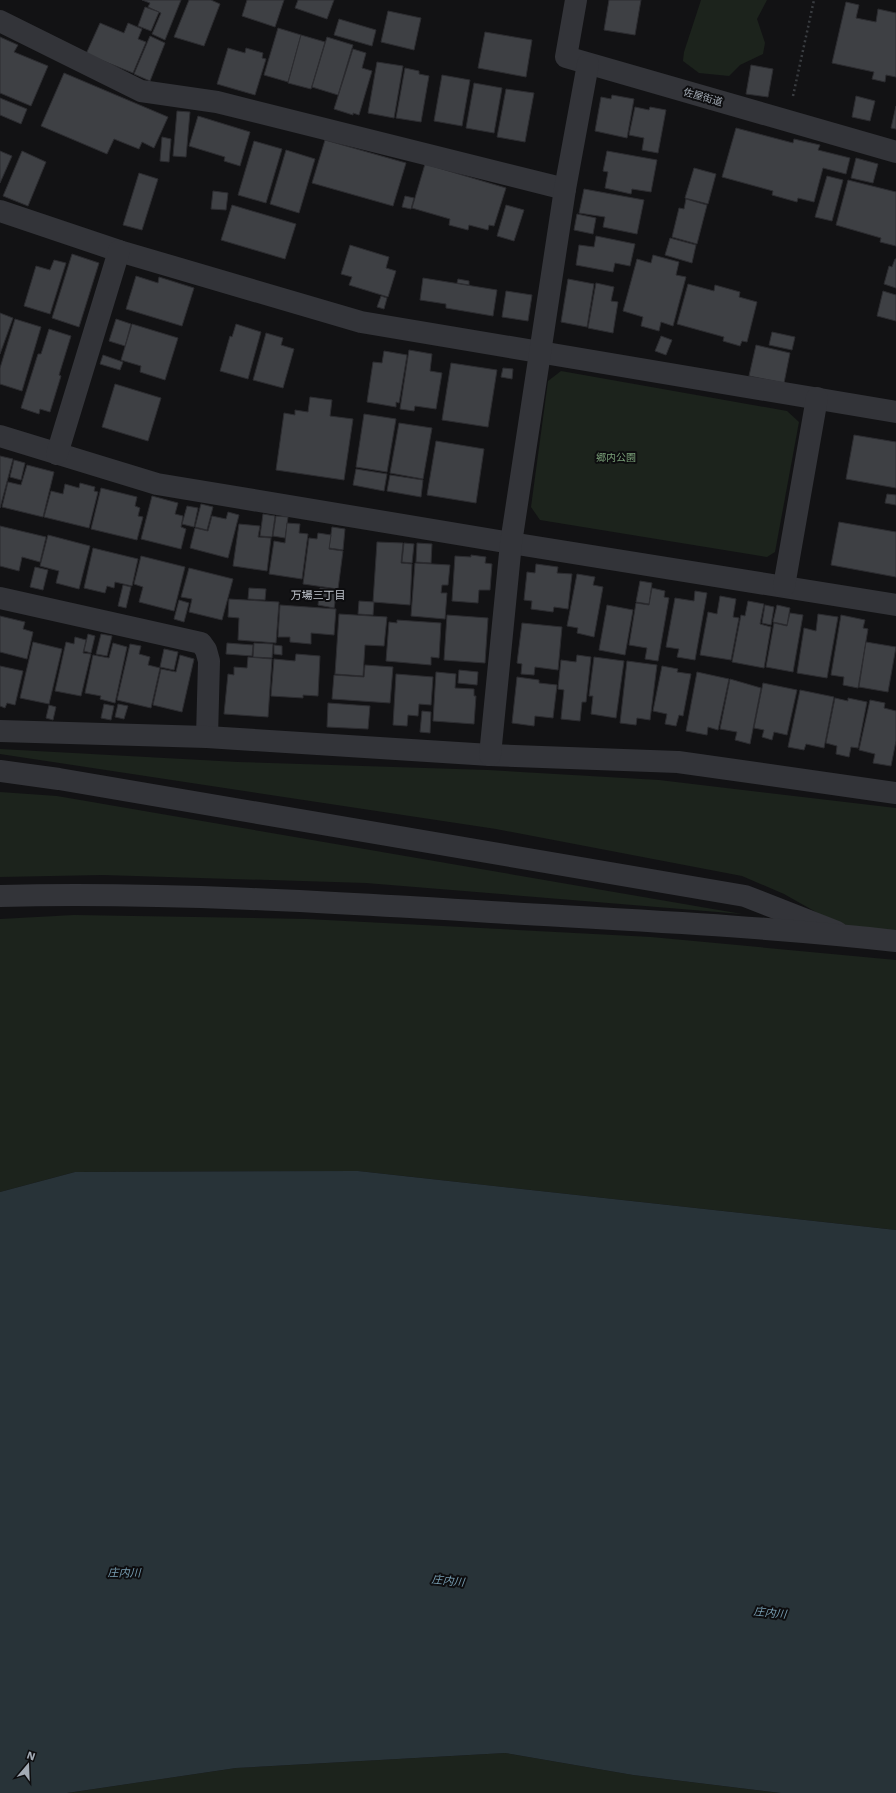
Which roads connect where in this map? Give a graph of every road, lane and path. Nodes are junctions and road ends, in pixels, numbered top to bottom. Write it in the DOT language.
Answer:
graph roads {
  1 [pos="576,0"];
  2 [pos="814,0"];
  3 [pos="0,21"];
  4 [pos="588,64"];
  5 [pos="787,121"];
  6 [pos="896,152"];
  7 [pos="565,189"];
  8 [pos="0,211"];
  9 [pos="119,250"];
  10 [pos="540,352"];
  11 [pos="817,398"];
  12 [pos="896,412"];
  13 [pos="0,436"];
  14 [pos="58,454"];
  15 [pos="511,543"];
  16 [pos="784,586"];
  17 [pos="0,598"];
  18 [pos="896,605"];
  19 [pos="0,731"];
  20 [pos="207,737"];
  21 [pos="490,755"];
  22 [pos="0,771"];
  23 [pos="896,793"];
  24 [pos="0,896"];
  25 [pos="845,936"];
  26 [pos="896,941"];
  1 -- 4 [label="street, 佐屋街道"];
  2 -- 5 [label="path"];
  3 -- 7 [label="street"];
  4 -- 5 [label="street, 佐屋街道"];
  4 -- 7 [label="street"];
  5 -- 6 [label="street, 佐屋街道"];
  7 -- 10 [label="street"];
  8 -- 9 [label="street"];
  9 -- 10 [label="street"];
  9 -- 14 [label="street"];
  10 -- 11 [label="street"];
  10 -- 15 [label="street"];
  11 -- 12 [label="street"];
  11 -- 16 [label="street"];
  13 -- 14 [label="street"];
  14 -- 15 [label="street"];
  15 -- 16 [label="street"];
  15 -- 21 [label="street"];
  16 -- 18 [label="street"];
  17 -- 20 [label="street"];
  19 -- 20 [label="street"];
  20 -- 21 [label="street"];
  21 -- 23 [label="street"];
  22 -- 25 [label="street"];
  24 -- 25 [label="street"];
  25 -- 26 [label="street"];
}
